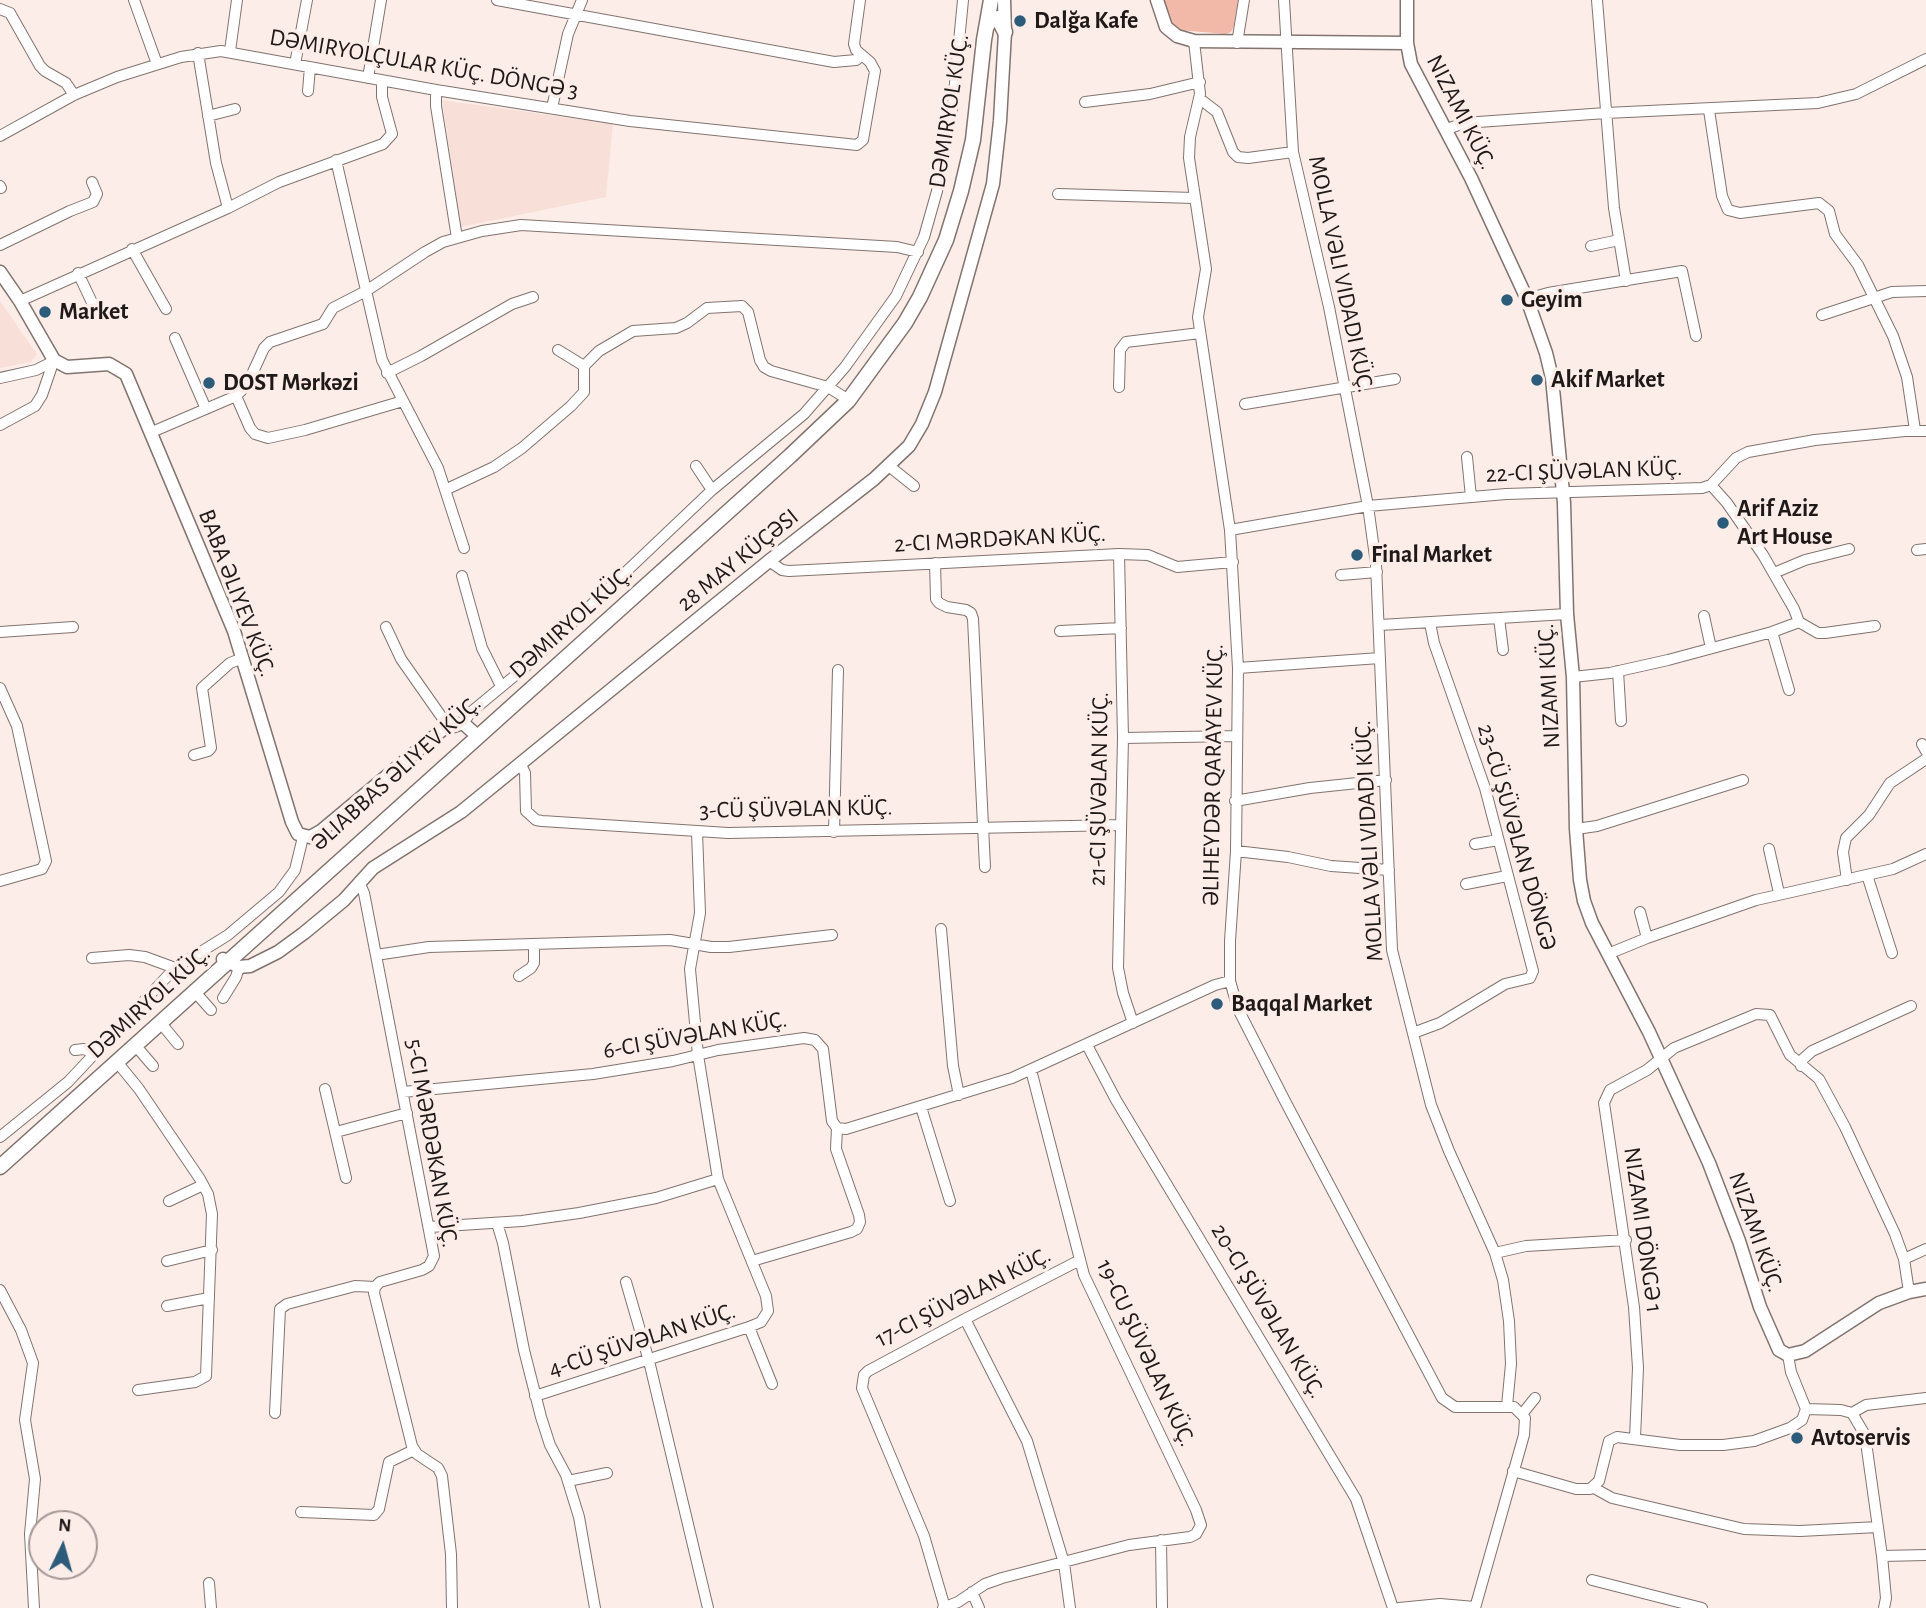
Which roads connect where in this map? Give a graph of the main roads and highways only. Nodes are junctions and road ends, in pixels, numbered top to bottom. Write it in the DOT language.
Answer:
graph roads {
  1 [pos="981,0"];
  2 [pos="991,0"];
  3 [pos="985,30"];
  4 [pos="1004,32"];
  5 [pos="230,962"];
  6 [pos="0,1159"];
  7 [pos="0,1167"];
  1 -- 5 [label="main road, ƏLIABBAS ƏLIYEV KÜÇ."];
  2 -- 3 [label="main road, DƏMIRYOL KÜÇ."];
  3 -- 4 [label="main road"];
  3 -- 5 [label="main road, DƏMIRYOL KÜÇ."];
  5 -- 6 [label="main road, ƏLIABBAS ƏLIYEV KÜÇ."];
  5 -- 7 [label="main road, DƏMIRYOL KÜÇ."];
}
